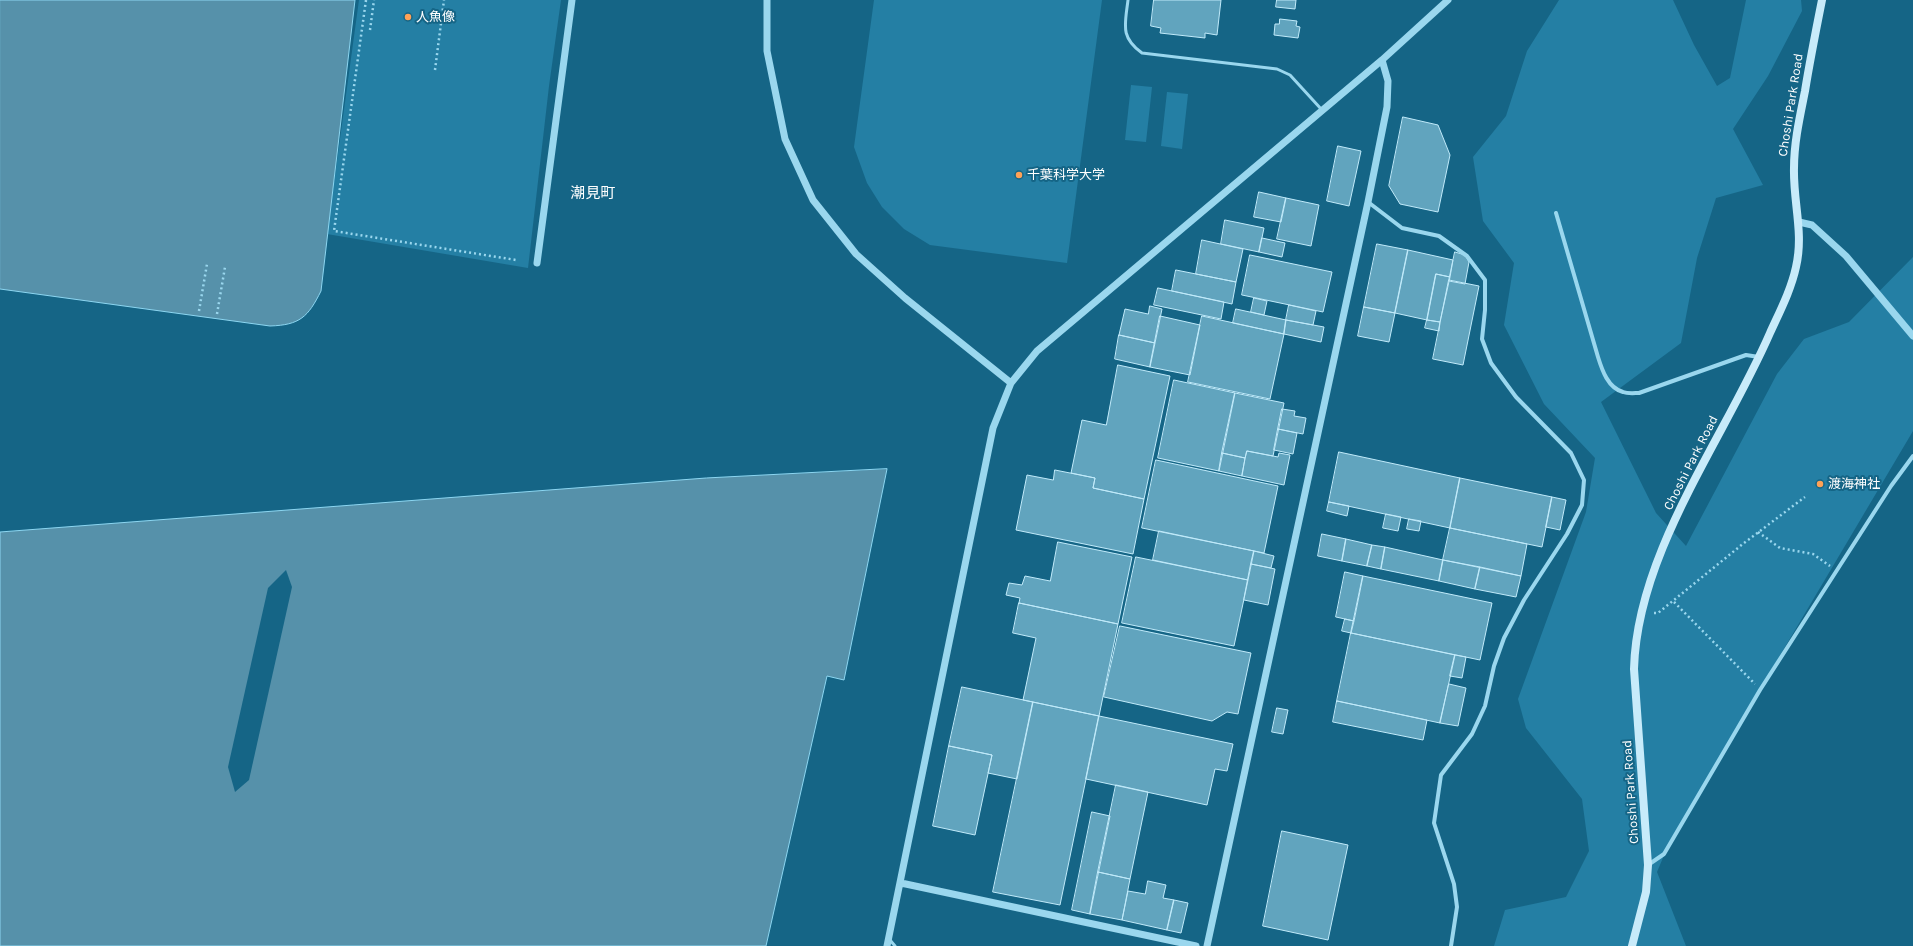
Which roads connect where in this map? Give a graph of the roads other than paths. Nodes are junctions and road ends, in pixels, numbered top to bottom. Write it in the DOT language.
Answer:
graph roads {
  1 [pos="572,0"];
  2 [pos="767,0"];
  3 [pos="1128,0"];
  4 [pos="1448,0"];
  5 [pos="1822,0"];
  6 [pos="1382,60"];
  7 [pos="1322,110"];
  8 [pos="1368,202"];
  9 [pos="1556,213"];
  10 [pos="1800,222"];
  11 [pos="538,263"];
  12 [pos="1913,336"];
  13 [pos="1760,357"];
  14 [pos="1012,383"];
  15 [pos="1913,456"];
  16 [pos="1648,865"];
  17 [pos="901,883"];
  18 [pos="889,938"];
  19 [pos="887,946"];
  20 [pos="895,946"];
  21 [pos="1196,946"];
  22 [pos="1207,946"];
  23 [pos="1451,946"];
  24 [pos="1632,946"];
  1 -- 11 [label="street"];
  2 -- 14 [label="street"];
  3 -- 7 [label="lane"];
  4 -- 6 [label="street"];
  5 -- 10 [label="main road, Choshi Park Road"];
  6 -- 7 [label="street"];
  6 -- 8 [label="street"];
  7 -- 14 [label="street"];
  8 -- 22 [label="street"];
  8 -- 23 [label="street"];
  9 -- 13 [label="street"];
  10 -- 12 [label="street"];
  10 -- 13 [label="main road, Choshi Park Road"];
  13 -- 16 [label="main road, Choshi Park Road"];
  14 -- 17 [label="street"];
  15 -- 16 [label="street"];
  16 -- 24 [label="main road, Choshi Park Road"];
  17 -- 18 [label="street"];
  17 -- 21 [label="street"];
  18 -- 19 [label="street"];
  18 -- 20 [label="lane"];
}
